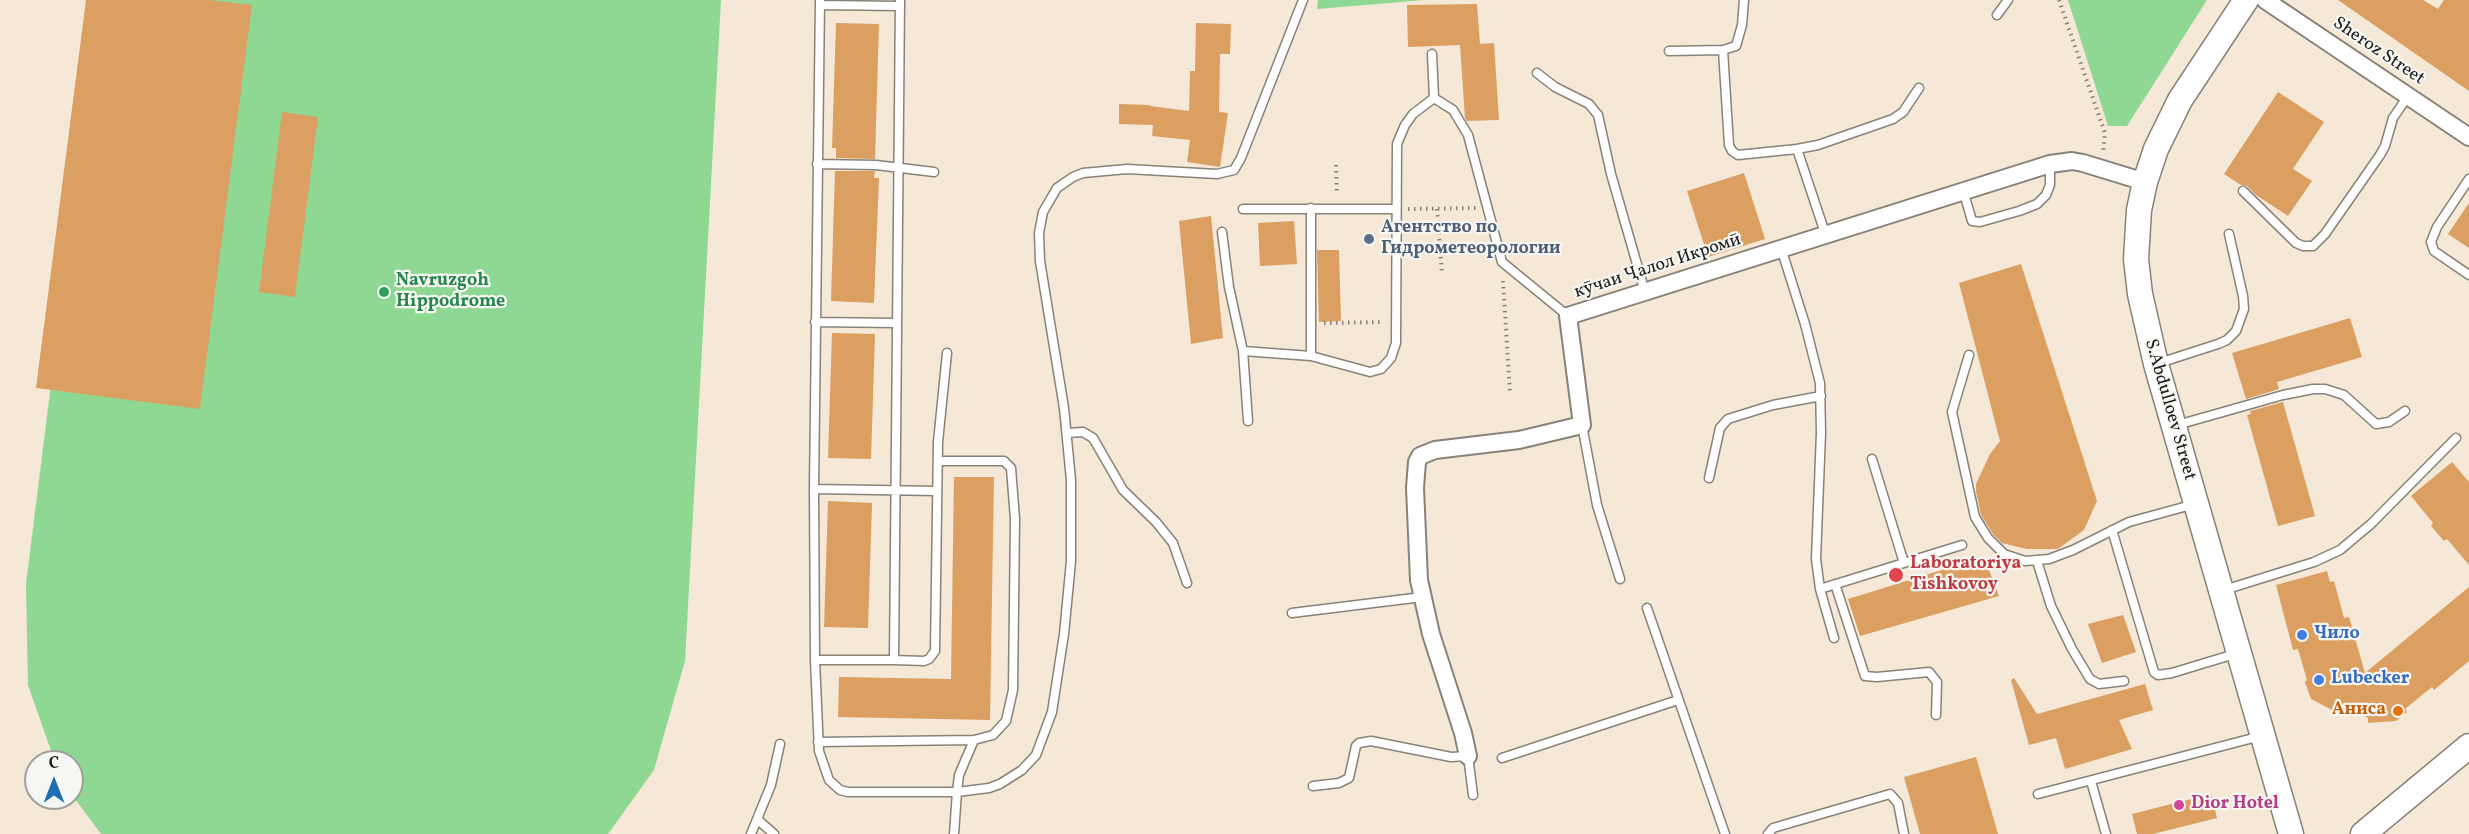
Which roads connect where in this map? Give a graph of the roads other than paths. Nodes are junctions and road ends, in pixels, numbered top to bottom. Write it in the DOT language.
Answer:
graph roads {
  1 [pos="1303,0"];
  2 [pos="1744,0"];
  3 [pos="2008,0"];
  4 [pos="2246,0"];
  5 [pos="2265,0"];
  6 [pos="820,3"];
  7 [pos="900,3"];
  8 [pos="1997,15"];
  9 [pos="1723,50"];
  10 [pos="1669,51"];
  11 [pos="1432,54"];
  12 [pos="1537,73"];
  13 [pos="1919,88"];
  14 [pos="2408,96"];
  15 [pos="1434,98"];
  16 [pos="2469,137"];
  17 [pos="1797,149"];
  18 [pos="817,164"];
  19 [pos="2050,164"];
  20 [pos="900,168"];
  21 [pos="934,172"];
  22 [pos="2469,179"];
  23 [pos="2145,182"];
  24 [pos="1963,190"];
  25 [pos="2243,191"];
  26 [pos="1311,208"];
  27 [pos="1396,208"];
  28 [pos="1243,209"];
  29 [pos="1222,232"];
  30 [pos="1826,233"];
  31 [pos="2229,234"];
  32 [pos="1781,248"];
  33 [pos="2469,275"];
  34 [pos="1646,291"];
  35 [pos="1568,316"];
  36 [pos="815,322"];
  37 [pos="897,323"];
  38 [pos="1243,351"];
  39 [pos="947,352"];
  40 [pos="1969,355"];
  41 [pos="1311,356"];
  42 [pos="2156,364"];
  43 [pos="1821,396"];
  44 [pos="2405,411"];
  45 [pos="1248,421"];
  46 [pos="1582,425"];
  47 [pos="2173,426"];
  48 [pos="1067,433"];
  49 [pos="2456,438"];
  50 [pos="1872,459"];
  51 [pos="938,461"];
  52 [pos="1709,478"];
  53 [pos="814,489"];
  54 [pos="895,490"];
  55 [pos="937,491"];
  56 [pos="2196,504"];
  57 [pos="2112,530"];
  58 [pos="1962,545"];
  59 [pos="2037,561"];
  60 [pos="1904,563"];
  61 [pos="1620,579"];
  62 [pos="1187,583"];
  63 [pos="1835,584"];
  64 [pos="1820,589"];
  65 [pos="2220,591"];
  66 [pos="1422,597"];
  67 [pos="1647,608"];
  68 [pos="1292,613"];
  69 [pos="1834,638"];
  70 [pos="2238,653"];
  71 [pos="815,660"];
  72 [pos="894,660"];
  73 [pos="2124,681"];
  74 [pos="1678,700"];
  75 [pos="1936,715"];
  76 [pos="2262,735"];
  77 [pos="974,740"];
  78 [pos="818,742"];
  79 [pos="780,744"];
  80 [pos="2469,746"];
  81 [pos="1468,756"];
  82 [pos="1502,758"];
  83 [pos="2091,781"];
  84 [pos="1312,786"];
  85 [pos="957,792"];
  86 [pos="2038,794"];
  87 [pos="1473,795"];
  88 [pos="758,820"];
  89 [pos="751,834"];
  90 [pos="774,834"];
  91 [pos="954,834"];
  92 [pos="1725,834"];
  93 [pos="1768,834"];
  94 [pos="1904,834"];
  95 [pos="2106,834"];
  96 [pos="2291,834"];
  97 [pos="2363,834"];
  1 -- 48 [label="lane"];
  2 -- 9 [label="lane"];
  3 -- 8 [label="lane"];
  4 -- 23 [label="street, S.Abdulloev Street"];
  5 -- 14 [label="street, Sheroz Street"];
  6 -- 7 [label="lane"];
  6 -- 18 [label="lane"];
  7 -- 20 [label="lane"];
  9 -- 10 [label="lane"];
  9 -- 17 [label="lane"];
  11 -- 15 [label="lane"];
  12 -- 34 [label="lane"];
  13 -- 17 [label="lane"];
  14 -- 16 [label="street, Sheroz Street"];
  14 -- 25 [label="lane"];
  15 -- 27 [label="lane"];
  15 -- 35 [label="lane"];
  17 -- 30 [label="lane"];
  18 -- 20 [label="lane"];
  18 -- 36 [label="lane"];
  19 -- 23 [label="street, кӯчаи Ҷалол Икромӣ"];
  19 -- 24 [label="street, кӯчаи Ҷалол Икромӣ"];
  19 -- 24 [label="lane"];
  20 -- 21 [label="lane"];
  20 -- 37 [label="lane"];
  22 -- 33 [label="lane"];
  23 -- 42 [label="street, S.Abdulloev Street"];
  24 -- 30 [label="street, кӯчаи Ҷалол Икромӣ"];
  26 -- 27 [label="lane"];
  26 -- 28 [label="lane"];
  26 -- 41 [label="lane"];
  27 -- 41 [label="lane"];
  29 -- 38 [label="lane"];
  30 -- 32 [label="street, кӯчаи Ҷалол Икромӣ"];
  31 -- 42 [label="lane"];
  32 -- 34 [label="street, кӯчаи Ҷалол Икромӣ"];
  32 -- 43 [label="lane"];
  34 -- 35 [label="street, кӯчаи Ҷалол Икромӣ"];
  35 -- 46 [label="street, кӯчаи Ҷалол Икромӣ"];
  36 -- 37 [label="lane"];
  36 -- 53 [label="lane"];
  37 -- 54 [label="lane"];
  38 -- 41 [label="lane"];
  38 -- 45 [label="lane"];
  39 -- 51 [label="lane"];
  40 -- 59 [label="lane"];
  42 -- 47 [label="street, S.Abdulloev Street"];
  43 -- 52 [label="lane"];
  43 -- 64 [label="lane"];
  44 -- 47 [label="lane"];
  46 -- 61 [label="lane"];
  46 -- 66 [label="street"];
  47 -- 56 [label="street, S.Abdulloev Street"];
  48 -- 62 [label="lane"];
  48 -- 85 [label="lane"];
  49 -- 65 [label="lane"];
  50 -- 60 [label="lane"];
  51 -- 55 [label="lane"];
  51 -- 77 [label="lane"];
  53 -- 54 [label="lane"];
  53 -- 71 [label="lane"];
  54 -- 55 [label="lane"];
  54 -- 72 [label="lane"];
  55 -- 72 [label="lane"];
  56 -- 57 [label="lane"];
  56 -- 65 [label="street, S.Abdulloev Street"];
  57 -- 59 [label="lane"];
  57 -- 70 [label="lane"];
  58 -- 60 [label="lane"];
  59 -- 73 [label="lane"];
  60 -- 63 [label="lane"];
  63 -- 64 [label="lane"];
  63 -- 75 [label="lane"];
  64 -- 69 [label="lane"];
  65 -- 70 [label="street, S.Abdulloev Street"];
  66 -- 68 [label="lane"];
  66 -- 81 [label="street"];
  67 -- 74 [label="lane"];
  70 -- 76 [label="street, S.Abdulloev Street"];
  71 -- 72 [label="lane"];
  71 -- 78 [label="lane"];
  74 -- 82 [label="lane"];
  74 -- 92 [label="lane"];
  76 -- 83 [label="lane"];
  76 -- 96 [label="street, S.Abdulloev Street"];
  77 -- 78 [label="lane"];
  77 -- 85 [label="lane"];
  78 -- 85 [label="lane"];
  79 -- 88 [label="lane"];
  80 -- 97 [label="street"];
  81 -- 84 [label="lane"];
  81 -- 87 [label="lane"];
  83 -- 86 [label="lane"];
  83 -- 95 [label="lane"];
  85 -- 91 [label="lane"];
  88 -- 89 [label="lane"];
  88 -- 90 [label="lane"];
  93 -- 94 [label="lane"];
}
